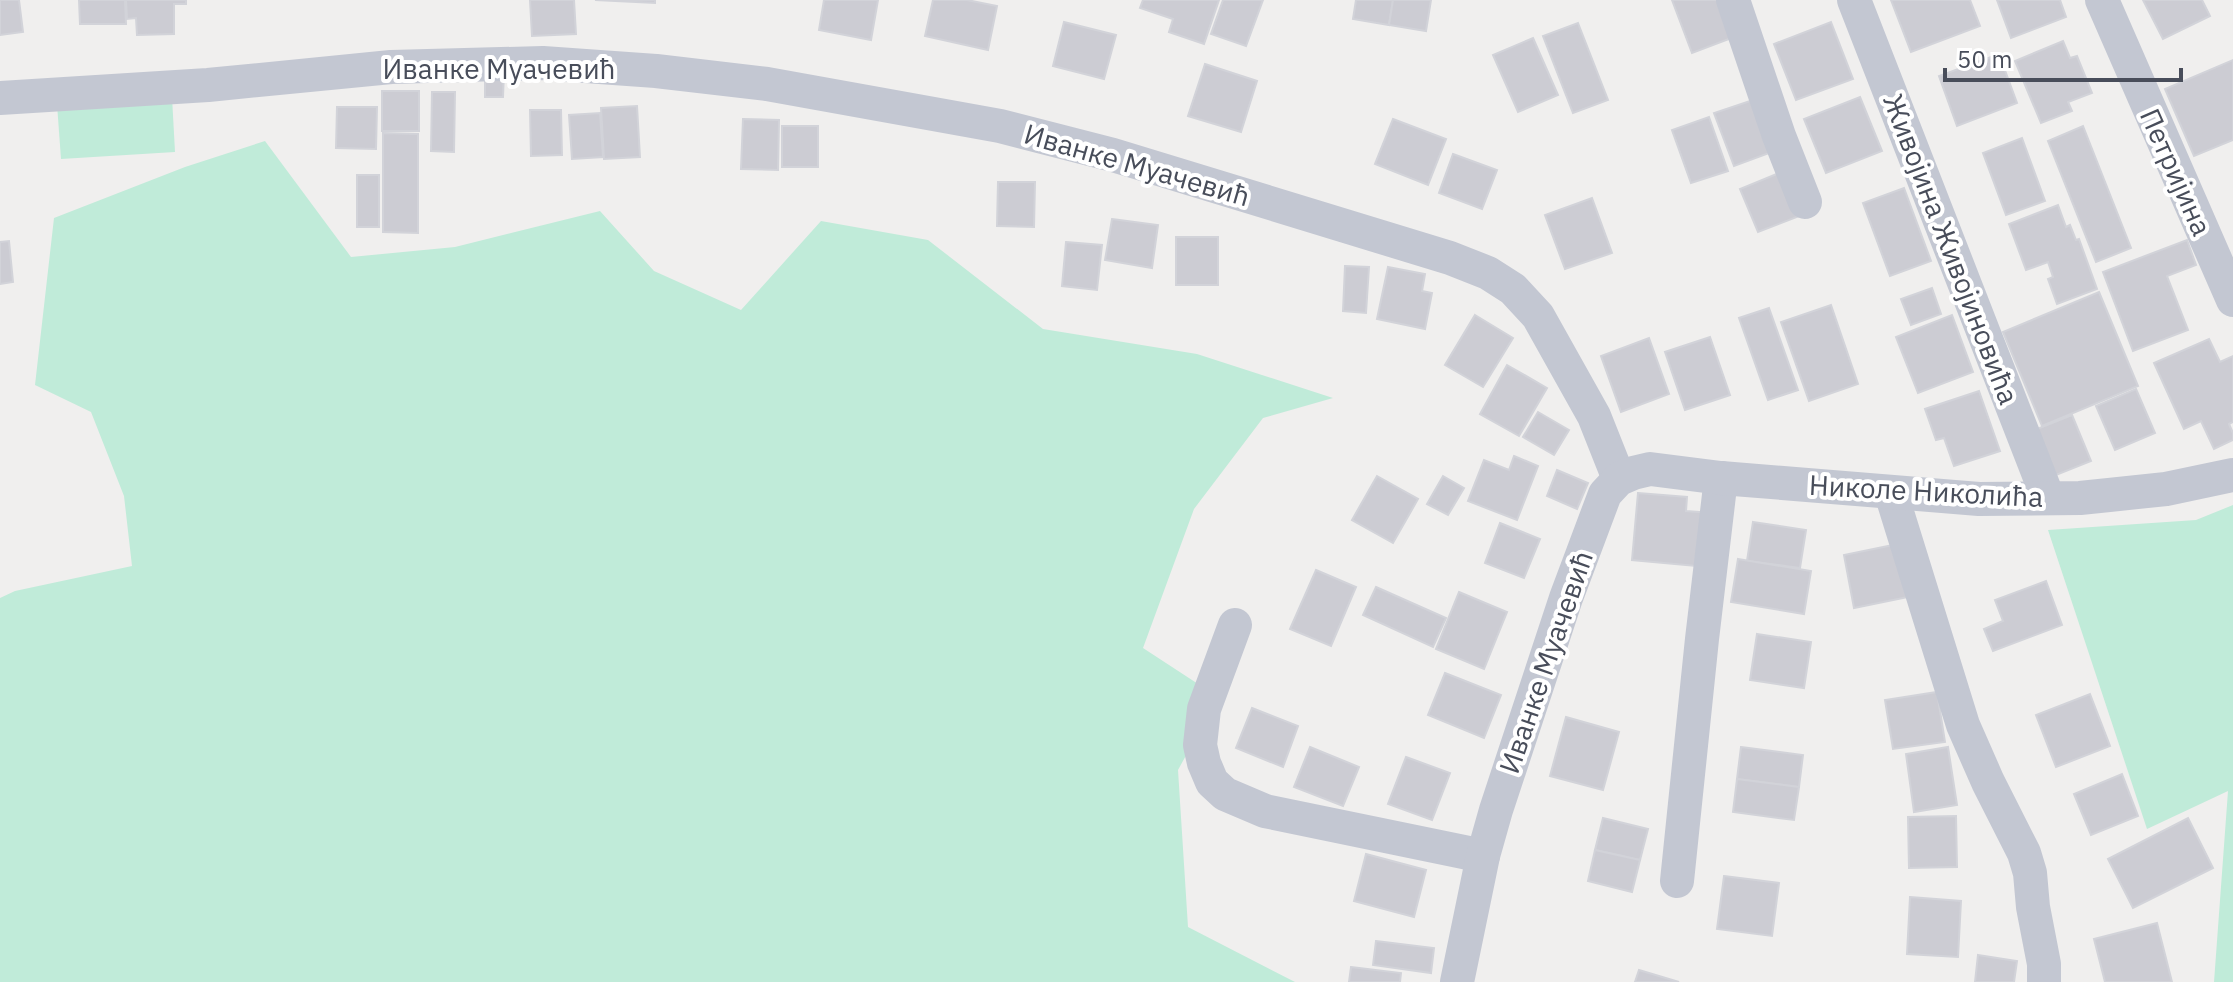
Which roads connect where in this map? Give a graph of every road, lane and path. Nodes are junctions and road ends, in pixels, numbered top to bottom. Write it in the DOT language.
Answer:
graph roads {
  1 [pos="1733,0"];
  2 [pos="1854,0"];
  3 [pos="2102,0"];
  4 [pos="0,98"];
  5 [pos="1805,202"];
  6 [pos="2233,300"];
  7 [pos="2233,475"];
  8 [pos="1721,478"];
  9 [pos="1619,479"];
  10 [pos="1891,493"];
  11 [pos="2048,498"];
  12 [pos="1235,625"];
  13 [pos="1483,856"];
  14 [pos="1677,881"];
  15 [pos="1457,982"];
  16 [pos="2044,982"];
  1 -- 5 [label="street"];
  2 -- 11 [label="street, Живојина Живојиновића"];
  3 -- 6 [label="street, Петријина"];
  4 -- 9 [label="street, Иванке Муачевић"];
  7 -- 11 [label="street, Николе Николића"];
  8 -- 9 [label="street, Николе Николића"];
  8 -- 10 [label="street, Николе Николића"];
  8 -- 14 [label="street"];
  9 -- 13 [label="street, Иванке Муачевић"];
  10 -- 11 [label="street, Николе Николића"];
  10 -- 16 [label="street"];
  12 -- 13 [label="street"];
  13 -- 15 [label="street, Иванке Муачевић"];
}
